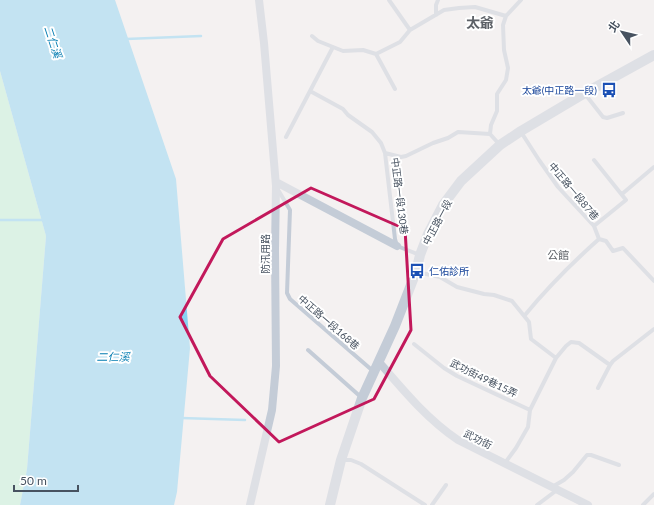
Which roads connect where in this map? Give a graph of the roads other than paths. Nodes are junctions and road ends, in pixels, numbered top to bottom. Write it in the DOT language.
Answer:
graph roads {
  1 [pos="259,0"];
  2 [pos="389,0"];
  3 [pos="438,0"];
  4 [pos="521,0"];
  5 [pos="436,15"];
  6 [pos="506,16"];
  7 [pos="410,30"];
  8 [pos="312,36"];
  9 [pos="333,47"];
  10 [pos="376,54"];
  11 [pos="654,55"];
  12 [pos="395,88"];
  13 [pos="310,91"];
  14 [pos="585,93"];
  15 [pos="623,113"];
  16 [pos="521,131"];
  17 [pos="490,134"];
  18 [pos="286,137"];
  19 [pos="500,145"];
  20 [pos="385,153"];
  21 [pos="594,160"];
  22 [pos="654,167"];
  23 [pos="276,184"];
  24 [pos="622,194"];
  25 [pos="594,226"];
  26 [pos="598,239"];
  27 [pos="397,246"];
  28 [pos="420,256"];
  29 [pos="416,272"];
  30 [pos="654,281"];
  31 [pos="525,315"];
  32 [pos="654,329"];
  33 [pos="414,344"];
  34 [pos="308,350"];
  35 [pos="556,358"];
  36 [pos="379,362"];
  37 [pos="610,365"];
  38 [pos="374,372"];
  39 [pos="598,388"];
  40 [pos="362,398"];
  41 [pos="530,410"];
  42 [pos="341,460"];
  43 [pos="505,463"];
  44 [pos="619,465"];
  45 [pos="446,485"];
  46 [pos="554,488"];
  47 [pos="654,494"];
  48 [pos="332,504"];
  49 [pos="250,505"];
  50 [pos="424,505"];
  51 [pos="432,505"];
  52 [pos="537,505"];
  53 [pos="588,505"];
  54 [pos="643,505"];
  1 -- 23 [label="street, 防汛用路"];
  2 -- 7 [label="lane"];
  3 -- 5 [label="lane"];
  4 -- 6 [label="lane"];
  5 -- 6 [label="lane"];
  5 -- 7 [label="lane"];
  6 -- 17 [label="lane"];
  7 -- 10 [label="lane"];
  8 -- 9 [label="lane"];
  9 -- 10 [label="lane"];
  9 -- 13 [label="lane"];
  10 -- 12 [label="lane"];
  11 -- 14 [label="street, 中正路一段"];
  13 -- 18 [label="lane"];
  13 -- 20 [label="lane, 中正路一段130巷"];
  14 -- 15 [label="lane"];
  14 -- 16 [label="street, 中正路一段"];
  16 -- 19 [label="street, 中正路一段"];
  16 -- 25 [label="lane, 中正路一段87巷"];
  17 -- 19 [label="lane"];
  17 -- 20 [label="lane"];
  19 -- 28 [label="street, 中正路一段"];
  20 -- 27 [label="lane, 中正路一段130巷"];
  21 -- 24 [label="lane"];
  22 -- 24 [label="lane"];
  23 -- 27 [label="street, 中正路一段130巷"];
  23 -- 38 [label="lane, 中正路一段168巷"];
  23 -- 49 [label="street, 防汛用路"];
  24 -- 25 [label="lane"];
  25 -- 26 [label="lane, 中正路一段87巷"];
  26 -- 30 [label="lane"];
  26 -- 31 [label="lane"];
  27 -- 28 [label="lane, 中正路一段130巷"];
  28 -- 29 [label="street, 中正路一段"];
  29 -- 31 [label="lane"];
  29 -- 36 [label="street, 中正路一段"];
  31 -- 35 [label="lane"];
  32 -- 37 [label="lane"];
  33 -- 41 [label="lane, 武功街49巷15弄"];
  34 -- 40 [label="lane"];
  35 -- 37 [label="lane"];
  35 -- 41 [label="lane"];
  36 -- 38 [label="street, 中正路一段"];
  36 -- 43 [label="street, 武功街"];
  37 -- 39 [label="lane"];
  38 -- 40 [label="street, 中正路一段"];
  40 -- 42 [label="street, 中正路一段"];
  41 -- 43 [label="lane"];
  42 -- 48 [label="street, 中正路一段"];
  42 -- 50 [label="lane"];
  43 -- 46 [label="street, 武功街"];
  44 -- 46 [label="lane"];
  45 -- 51 [label="lane"];
  46 -- 52 [label="lane"];
  46 -- 53 [label="street, 武功街"];
  47 -- 54 [label="lane"];
}
